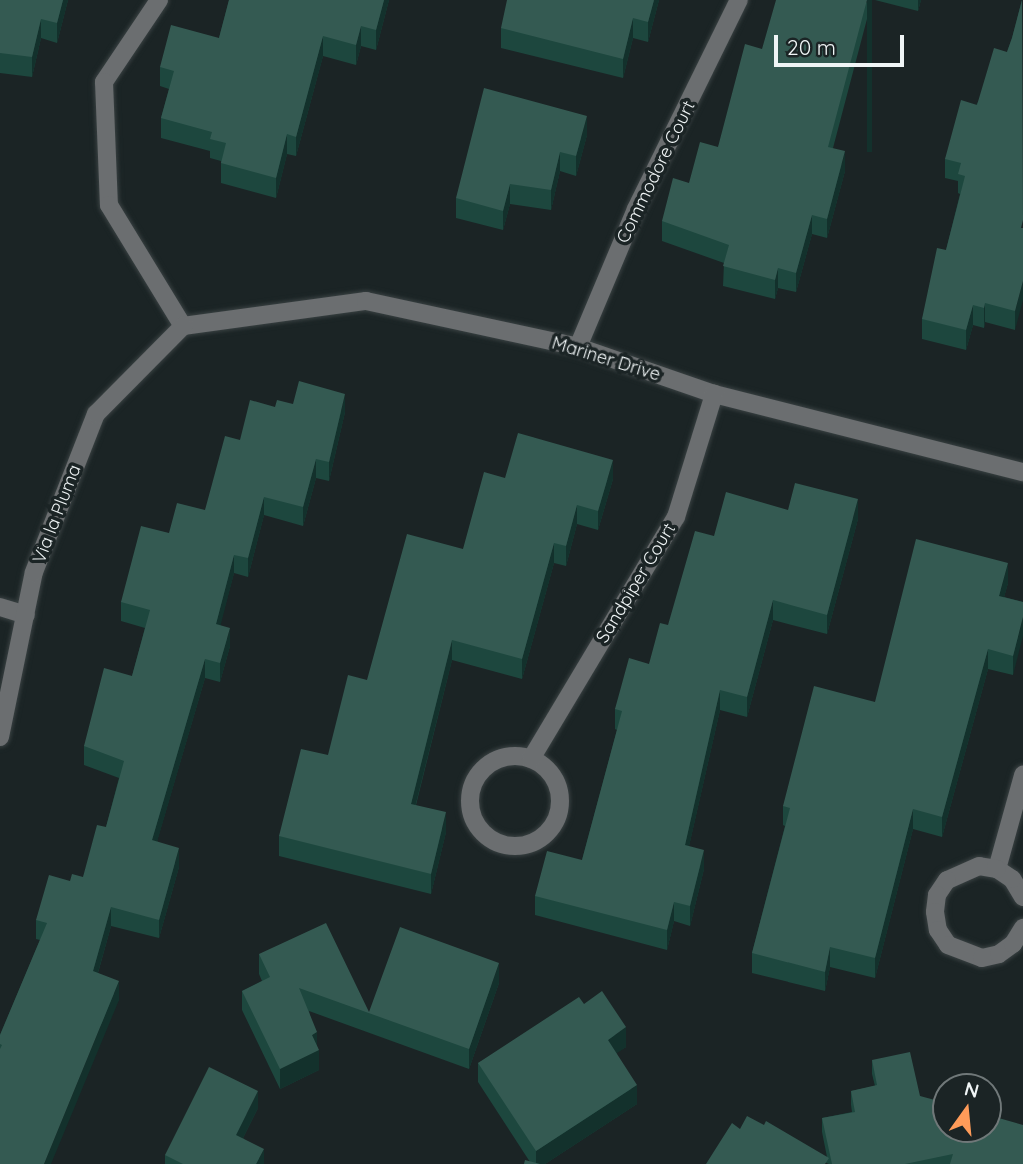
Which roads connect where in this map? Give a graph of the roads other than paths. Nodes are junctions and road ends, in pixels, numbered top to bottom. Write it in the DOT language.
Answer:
graph roads {
  1 [pos="159,0"];
  2 [pos="739,0"];
  3 [pos="183,326"];
  4 [pos="578,347"];
  5 [pos="714,394"];
  6 [pos="1023,472"];
  7 [pos="0,607"];
  8 [pos="26,615"];
  9 [pos="5,687"];
  10 [pos="0,737"];
  11 [pos="531,758"];
  12 [pos="1023,775"];
  13 [pos="997,869"];
  14 [pos="1023,897"];
  15 [pos="1023,928"];
  1 -- 3 [label="street"];
  2 -- 4 [label="street, Commodore Court"];
  3 -- 4 [label="street, Mariner Drive"];
  3 -- 8 [label="street, Via la Pluma"];
  4 -- 5 [label="street, Mariner Drive"];
  5 -- 6 [label="street, Mariner Drive"];
  5 -- 11 [label="street, Sandpiper Court"];
  7 -- 8 [label="street"];
  8 -- 9 [label="street, Via la Pluma"];
  9 -- 10 [label="street, Via la Pluma"];
  11 -- 11 [label="street"];
  12 -- 13 [label="street"];
  13 -- 14 [label="street"];
  13 -- 15 [label="street"];
}
